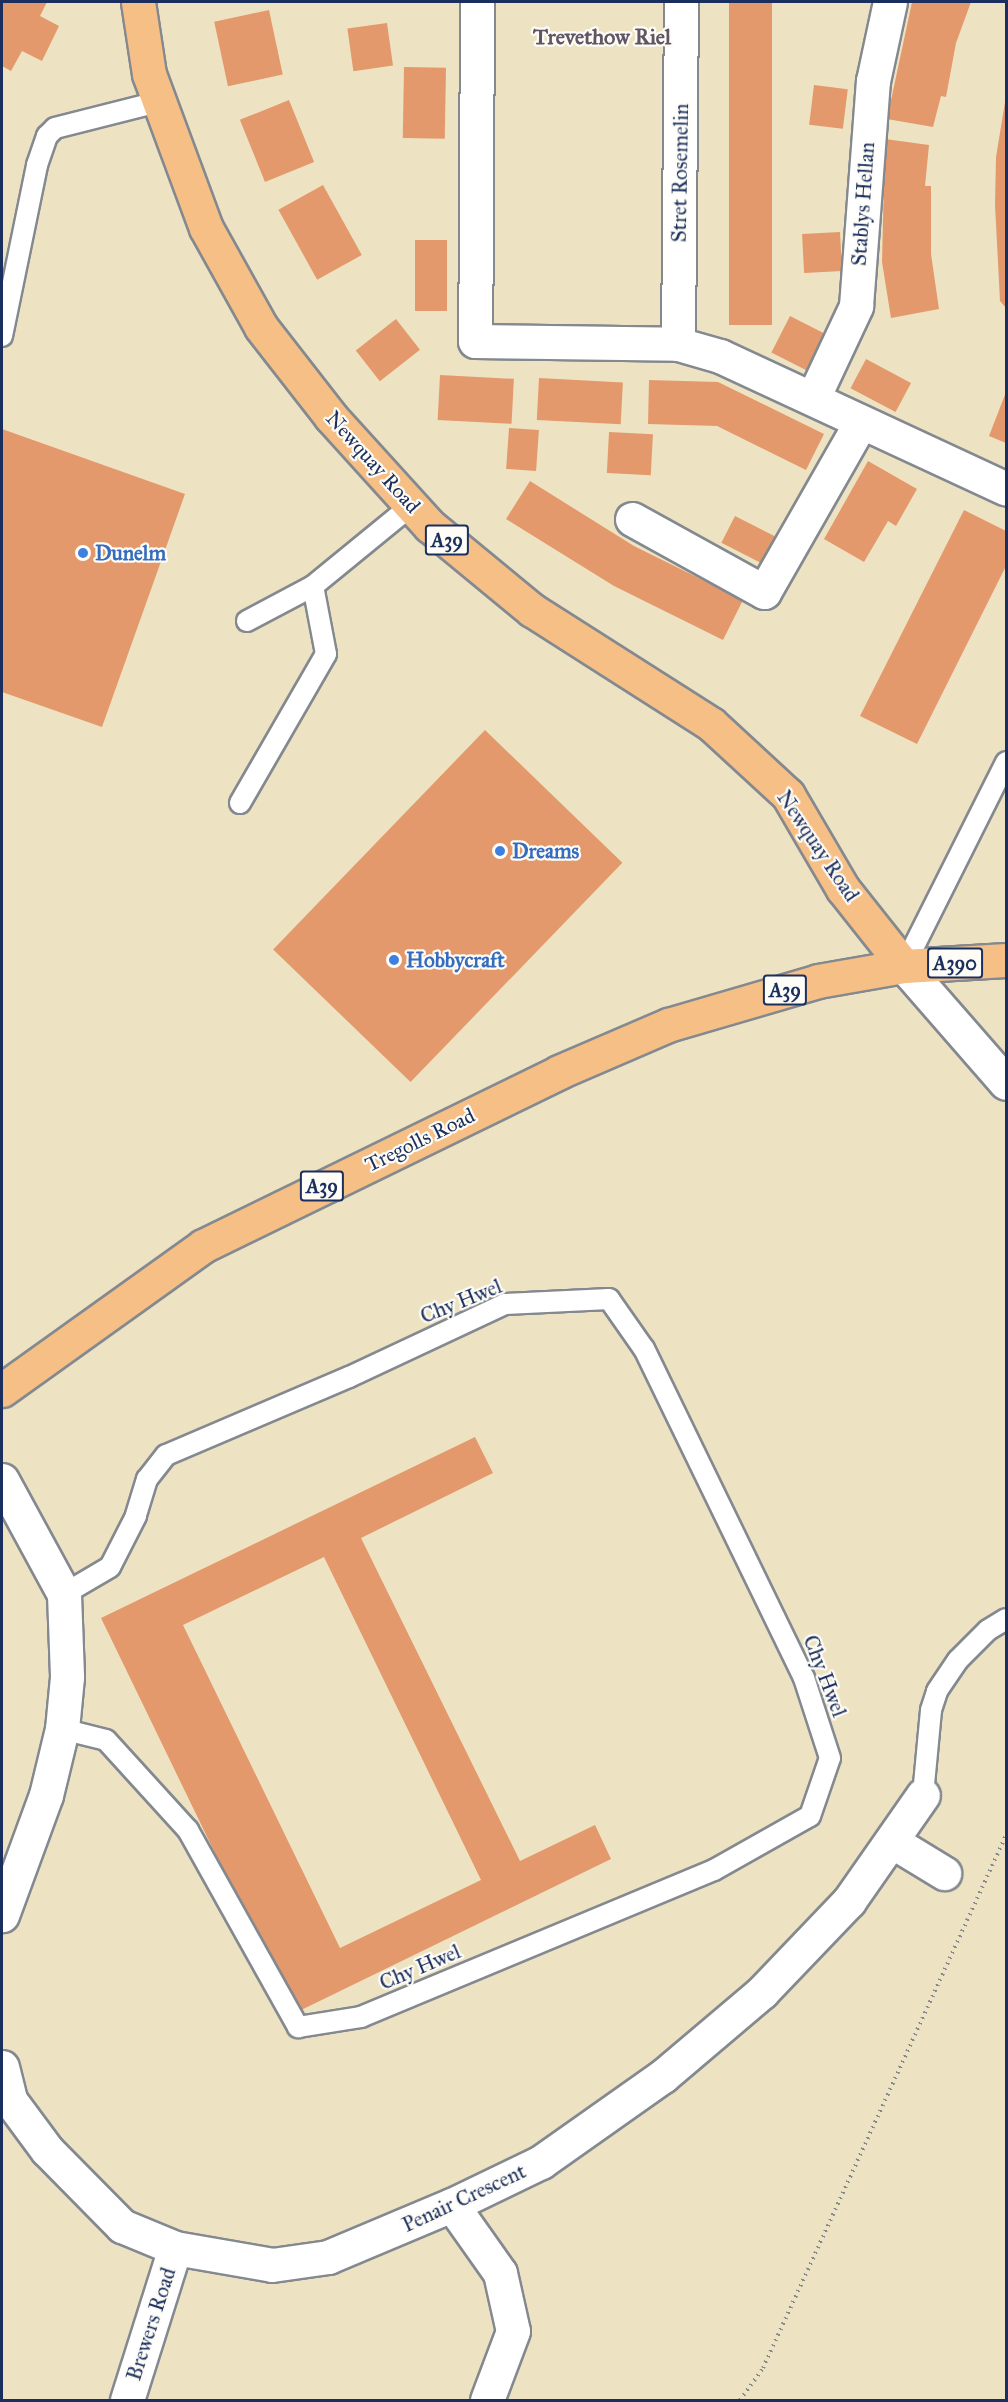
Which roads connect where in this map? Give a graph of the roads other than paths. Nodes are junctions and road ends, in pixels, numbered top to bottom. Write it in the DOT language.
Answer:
graph roads {
  1 [pos="138,2"];
  2 [pos="477,2"];
  3 [pos="681,2"];
  4 [pos="890,2"];
  5 [pos="158,102"];
  6 [pos="2,336"];
  7 [pos="678,344"];
  8 [pos="813,398"];
  9 [pos="861,422"];
  10 [pos="1006,489"];
  11 [pos="412,505"];
  12 [pos="632,519"];
  13 [pos="313,586"];
  14 [pos="247,621"];
  15 [pos="1006,762"];
  16 [pos="240,804"];
  17 [pos="1006,960"];
  18 [pos="904,966"];
  19 [pos="1006,1083"];
  20 [pos="2,1390"];
  21 [pos="2,1480"];
  22 [pos="64,1594"];
  23 [pos="1006,1619"];
  24 [pos="62,1729"];
  25 [pos="923,1795"];
  26 [pos="893,1842"];
  27 [pos="944,1873"];
  28 [pos="2,1916"];
  29 [pos="2,2067"];
  30 [pos="6,2103"];
  31 [pos="452,2205"];
  32 [pos="175,2248"];
  33 [pos="127,2400"];
  34 [pos="486,2400"];
  1 -- 5 [label="highway, Newquay Road / A39"];
  2 -- 7 [label="street"];
  3 -- 7 [label="street, Stret Rosemelin"];
  4 -- 8 [label="street, Stablys Hellan"];
  5 -- 6 [label="lane"];
  5 -- 11 [label="highway, Newquay Road / A39"];
  7 -- 8 [label="street"];
  8 -- 9 [label="street"];
  9 -- 10 [label="street"];
  9 -- 12 [label="street"];
  11 -- 13 [label="lane"];
  11 -- 18 [label="highway, Newquay Road / A39"];
  13 -- 14 [label="lane"];
  13 -- 16 [label="lane"];
  15 -- 18 [label="lane"];
  17 -- 18 [label="highway, A390"];
  18 -- 19 [label="street"];
  18 -- 20 [label="highway, Tregolls Road / A39"];
  21 -- 22 [label="street"];
  22 -- 24 [label="street"];
  22 -- 24 [label="lane, Chy Hwel"];
  23 -- 25 [label="lane"];
  24 -- 28 [label="street"];
  25 -- 26 [label="street, Penair Crescent"];
  26 -- 27 [label="street"];
  26 -- 31 [label="street, Penair Crescent"];
  29 -- 30 [label="street, Penair Crescent"];
  30 -- 32 [label="street, Penair Crescent"];
  31 -- 32 [label="street, Penair Crescent"];
  31 -- 34 [label="street"];
  32 -- 33 [label="street, Brewers Road"];
}
